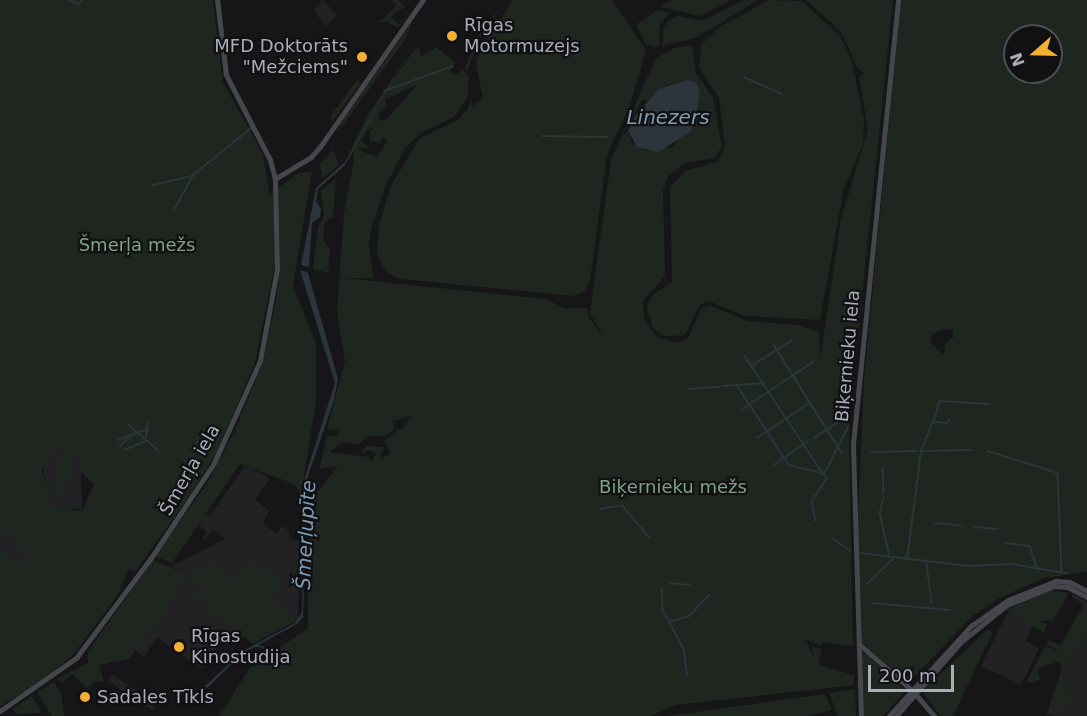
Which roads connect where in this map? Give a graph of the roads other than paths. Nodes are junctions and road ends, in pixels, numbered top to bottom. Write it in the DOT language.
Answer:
graph roads {
  1 [pos="217,0"];
  2 [pos="423,0"];
  3 [pos="898,0"];
  4 [pos="275,179"];
  5 [pos="1076,587"];
  6 [pos="1087,591"];
  7 [pos="1087,597"];
  8 [pos="859,644"];
  9 [pos="914,692"];
  10 [pos="0,711"];
  11 [pos="861,716"];
  12 [pos="889,716"];
  13 [pos="896,716"];
  14 [pos="935,716"];
  1 -- 4 [label="street, Šmerļa iela"];
  2 -- 4 [label="street"];
  3 -- 8 [label="street, Biķernieku iela"];
  4 -- 10 [label="street, Šmerļa iela"];
  5 -- 6 [label="street"];
  5 -- 7 [label="street"];
  5 -- 9 [label="street"];
  8 -- 9 [label="street"];
  8 -- 11 [label="street, Biķernieku iela"];
  9 -- 12 [label="street"];
  9 -- 13 [label="street"];
  9 -- 14 [label="street"];
}
